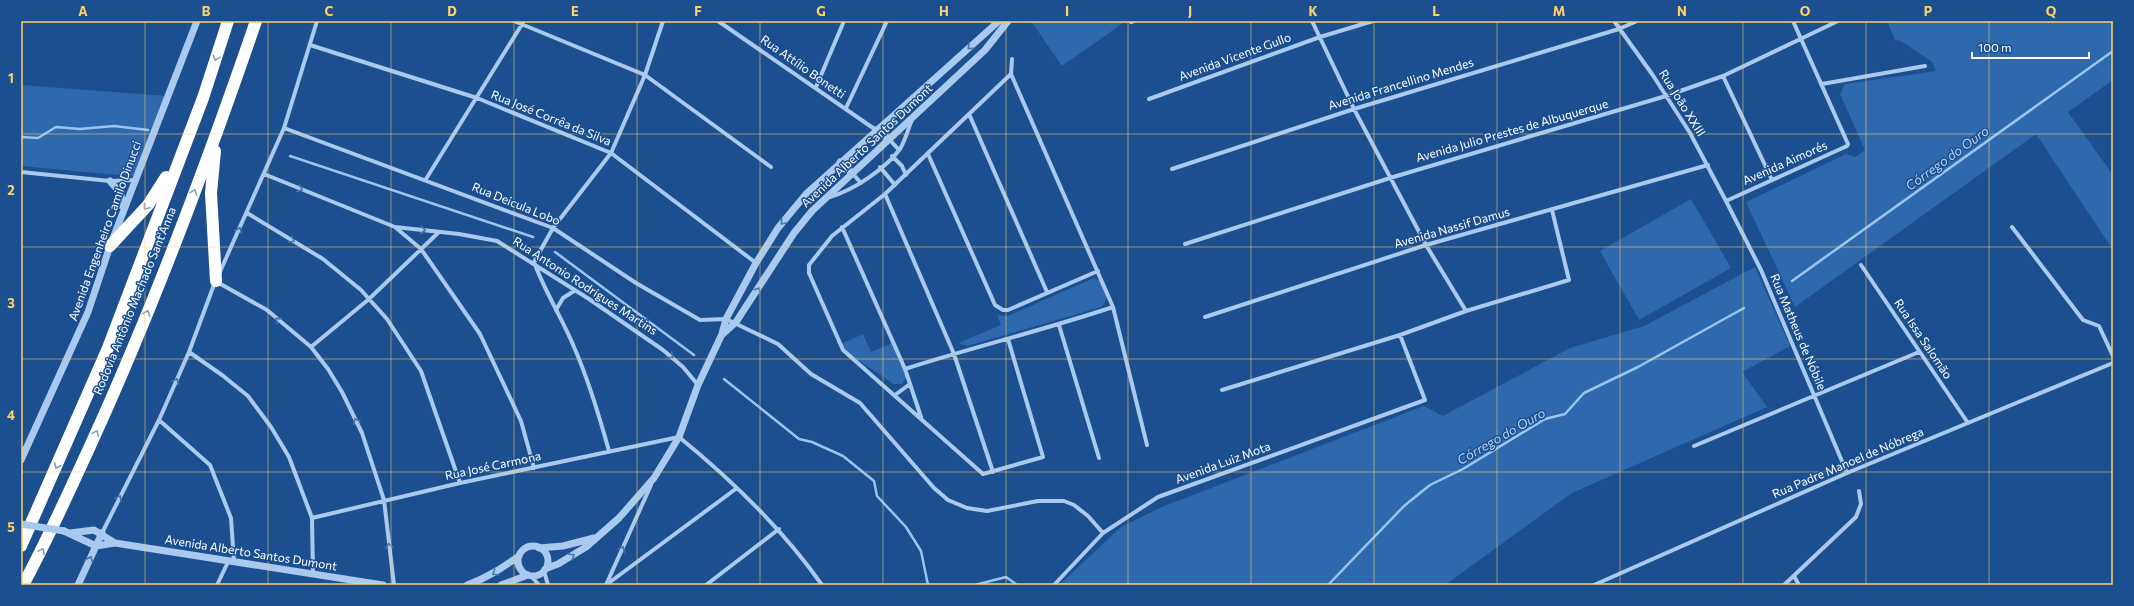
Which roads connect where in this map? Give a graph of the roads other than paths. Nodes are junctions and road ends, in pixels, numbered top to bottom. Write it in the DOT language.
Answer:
graph roads {
  1 [pos="197,21"];
  2 [pos="228,21"];
  3 [pos="256,21"];
  4 [pos="317,21"];
  5 [pos="514,21"];
  6 [pos="663,21"];
  7 [pos="718,21"];
  8 [pos="844,21"];
  9 [pos="887,21"];
  10 [pos="999,21"];
  11 [pos="1008,21"];
  12 [pos="1312,21"];
  13 [pos="1373,21"];
  14 [pos="1614,21"];
  15 [pos="1637,21"];
  16 [pos="1793,21"];
  17 [pos="1838,21"];
  18 [pos="524,23"];
  19 [pos="1618,29"];
  20 [pos="1320,37"];
  21 [pos="1802,38"];
  22 [pos="310,45"];
  23 [pos="1012,59"];
  24 [pos="1925,66"];
  25 [pos="1012,74"];
  26 [pos="645,75"];
  27 [pos="1723,76"];
  28 [pos="1822,84"];
  29 [pos="816,86"];
  30 [pos="1666,96"];
  31 [pos="203,98"];
  32 [pos="477,98"];
  33 [pos="1149,98"];
  34 [pos="846,108"];
  35 [pos="1354,109"];
  36 [pos="968,114"];
  37 [pos="913,117"];
  38 [pos="284,128"];
  39 [pos="876,130"];
  40 [pos="217,135"];
  41 [pos="890,139"];
  42 [pos="899,150"];
  43 [pos="611,153"];
  44 [pos="928,154"];
  45 [pos="892,156"];
  46 [pos="840,162"];
  47 [pos="1708,165"];
  48 [pos="771,167"];
  49 [pos="880,167"];
  50 [pos="1172,169"];
  51 [pos="21,172"];
  52 [pos="852,173"];
  53 [pos="264,174"];
  54 [pos="906,175"];
  55 [pos="1390,178"];
  56 [pos="426,179"];
  57 [pos="135,180"];
  58 [pos="1772,180"];
  59 [pos="110,181"];
  60 [pos="861,183"];
  61 [pos="895,185"];
  62 [pos="885,194"];
  63 [pos="824,199"];
  64 [pos="1726,201"];
  65 [pos="1552,210"];
  66 [pos="246,213"];
  67 [pos="121,216"];
  68 [pos="395,227"];
  69 [pos="842,227"];
  70 [pos="2012,227"];
  71 [pos="553,228"];
  72 [pos="439,232"];
  73 [pos="1185,244"];
  74 [pos="1426,245"];
  75 [pos="110,246"];
  76 [pos="420,249"];
  77 [pos="534,262"];
  78 [pos="756,262"];
  79 [pos="1861,266"];
  80 [pos="1098,271"];
  81 [pos="216,281"];
  82 [pos="574,291"];
  83 [pos="1047,292"];
  84 [pos="369,299"];
  85 [pos="1112,307"];
  86 [pos="556,310"];
  87 [pos="1466,311"];
  88 [pos="1205,317"];
  89 [pos="726,319"];
  90 [pos="736,322"];
  91 [pos="1059,325"];
  92 [pos="722,334"];
  93 [pos="1400,335"];
  94 [pos="1008,339"];
  95 [pos="311,347"];
  96 [pos="189,352"];
  97 [pos="1919,352"];
  98 [pos="954,354"];
  99 [pos="2113,356"];
  100 [pos="2113,363"];
  101 [pos="905,369"];
  102 [pos="910,384"];
  103 [pos="698,385"];
  104 [pos="1222,390"];
  105 [pos="895,395"];
  106 [pos="1814,395"];
  107 [pos="921,417"];
  108 [pos="159,420"];
  109 [pos="1968,423"];
  110 [pos="679,437"];
  111 [pos="1147,445"];
  112 [pos="26,446"];
  113 [pos="1694,446"];
  114 [pos="609,451"];
  115 [pos="21,452"];
  116 [pos="1099,458"];
  117 [pos="21,460"];
  118 [pos="534,468"];
  119 [pos="993,472"];
  120 [pos="1847,473"];
  121 [pos="654,478"];
  122 [pos="460,483"];
  123 [pos="737,488"];
  124 [pos="1859,491"];
  125 [pos="384,500"];
  126 [pos="312,518"];
  127 [pos="21,524"];
  128 [pos="779,529"];
  129 [pos="67,532"];
  130 [pos="102,533"];
  131 [pos="1103,533"];
  132 [pos="596,537"];
  133 [pos="115,543"];
  134 [pos="21,546"];
  135 [pos="96,546"];
  136 [pos="539,548"];
  137 [pos="519,556"];
  138 [pos="231,562"];
  139 [pos="544,570"];
  140 [pos="313,574"];
  141 [pos="529,576"];
  142 [pos="1794,576"];
  143 [pos="23,585"];
  144 [pos="78,585"];
  145 [pos="217,585"];
  146 [pos="383,585"];
  147 [pos="394,585"];
  148 [pos="467,585"];
  149 [pos="501,585"];
  150 [pos="539,585"];
  151 [pos="548,585"];
  152 [pos="606,585"];
  153 [pos="706,585"];
  154 [pos="822,585"];
  155 [pos="1054,585"];
  156 [pos="1594,585"];
  157 [pos="1784,585"];
  158 [pos="1799,585"];
  1 -- 57 [label="street, Avenida Engenheiro Camilo Dinucci"];
  2 -- 31 [label="highway, Rodovia Antônio Machado Sant'Anna, one-way"];
  3 -- 40 [label="highway, Rodovia Antônio Machado Sant'Anna"];
  4 -- 22 [label="street"];
  5 -- 18 [label="street"];
  6 -- 26 [label="street"];
  7 -- 29 [label="street, Rua Attílio Bonetti"];
  8 -- 29 [label="street"];
  9 -- 34 [label="street"];
  10 -- 39 [label="street, Avenida Alberto Santos Dumont, one-way"];
  11 -- 37 [label="street, Avenida Alberto Santos Dumont"];
  12 -- 20 [label="street"];
  13 -- 20 [label="street, Avenida Vicente Gullo"];
  14 -- 19 [label="street, Rua João XXIII"];
  15 -- 19 [label="street, Avenida Francellino Mendes"];
  16 -- 21 [label="street"];
  17 -- 21 [label="street, Avenida Julio Prestes de Albuquerque"];
  18 -- 26 [label="street"];
  18 -- 32 [label="street"];
  19 -- 30 [label="street, Rua João XXIII"];
  19 -- 35 [label="street, Avenida Francellino Mendes"];
  20 -- 33 [label="street, Avenida Vicente Gullo"];
  20 -- 35 [label="street"];
  21 -- 27 [label="street, Avenida Julio Prestes de Albuquerque"];
  21 -- 28 [label="street"];
  22 -- 32 [label="street, Rua José Corrêa da Silva"];
  22 -- 38 [label="street"];
  23 -- 25 [label="street"];
  24 -- 28 [label="street"];
  25 -- 36 [label="street"];
  25 -- 80 [label="street"];
  26 -- 43 [label="street"];
  26 -- 48 [label="street"];
  27 -- 30 [label="street, Avenida Julio Prestes de Albuquerque"];
  27 -- 58 [label="street"];
  28 -- 58 [label="street, Avenida Aimorés"];
  29 -- 34 [label="street, Rua Attílio Bonetti"];
  30 -- 47 [label="street, Rua João XXIII"];
  30 -- 55 [label="street, Avenida Julio Prestes de Albuquerque"];
  31 -- 75 [label="highway, one-way"];
  31 -- 134 [label="highway, Rodovia Antônio Machado Sant'Anna, one-way"];
  32 -- 43 [label="street, Rua José Corrêa da Silva"];
  32 -- 56 [label="street"];
  34 -- 39 [label="street, Rua Attílio Bonetti"];
  35 -- 50 [label="street, Avenida Francellino Mendes"];
  35 -- 55 [label="street"];
  36 -- 44 [label="street"];
  36 -- 83 [label="street"];
  37 -- 41 [label="street, Avenida Alberto Santos Dumont"];
  37 -- 42 [label="street"];
  38 -- 53 [label="street"];
  38 -- 56 [label="street, Rua Deicula Lobo"];
  39 -- 41 [label="street"];
  39 -- 46 [label="street, Avenida Alberto Santos Dumont"];
  40 -- 81 [label="highway"];
  143 -- 40 [label="highway, Rodovia Antônio Machado Sant'Anna, one-way"];
  41 -- 42 [label="street"];
  41 -- 52 [label="street, Avenida Alberto Santos Dumont"];
  42 -- 45 [label="street"];
  43 -- 71 [label="street"];
  43 -- 78 [label="street, Rua José Corrêa da Silva"];
  44 -- 54 [label="street"];
  44 -- 83 [label="street"];
  45 -- 49 [label="street"];
  45 -- 54 [label="street"];
  46 -- 52 [label="street"];
  46 -- 78 [label="street, Avenida Alberto Santos Dumont, one-way"];
  47 -- 64 [label="street, Rua João XXIII"];
  47 -- 65 [label="street, Avenida Nassif Damus"];
  49 -- 60 [label="street"];
  49 -- 61 [label="street"];
  51 -- 59 [label="street"];
  52 -- 60 [label="street"];
  52 -- 63 [label="street, Avenida Alberto Santos Dumont"];
  53 -- 66 [label="street"];
  53 -- 68 [label="street, Rua Antonio Rodrigues Martins, one-way"];
  54 -- 61 [label="street"];
  55 -- 73 [label="street, Avenida Julio Prestes de Albuquerque"];
  55 -- 74 [label="street"];
  56 -- 71 [label="street, Rua Deicula Lobo"];
  57 -- 59 [label="street"];
  57 -- 67 [label="street, Avenida Engenheiro Camilo Dinucci"];
  58 -- 64 [label="street, Avenida Aimorés"];
  59 -- 67 [label="street"];
  60 -- 63 [label="street"];
  61 -- 62 [label="street"];
  62 -- 69 [label="street"];
  62 -- 98 [label="street"];
  90 -- 63 [label="street, Avenida Alberto Santos Dumont, one-way"];
  64 -- 106 [label="street, Rua Matheus de Nóbile"];
  65 -- 74 [label="street, Avenida Nassif Damus"];
  65 -- 87 [label="street"];
  81 -- 66 [label="street, one-way"];
  66 -- 84 [label="street, one-way"];
  67 -- 75 [label="street, Avenida Engenheiro Camilo Dinucci"];
  68 -- 72 [label="street, Rua Antonio Rodrigues Martins, one-way"];
  68 -- 76 [label="street"];
  69 -- 101 [label="street"];
  69 -- 105 [label="street"];
  70 -- 99 [label="street"];
  71 -- 77 [label="street"];
  71 -- 89 [label="street, Rua Deicula Lobo"];
  72 -- 76 [label="street"];
  72 -- 77 [label="street, Rua Antonio Rodrigues Martins"];
  74 -- 87 [label="street"];
  74 -- 88 [label="street, Avenida Nassif Damus"];
  75 -- 112 [label="street, Avenida Engenheiro Camilo Dinucci"];
  76 -- 84 [label="street"];
  76 -- 118 [label="street"];
  77 -- 82 [label="street, Rua Antonio Rodrigues Martins"];
  77 -- 86 [label="street"];
  78 -- 89 [label="street, Avenida Alberto Santos Dumont"];
  79 -- 97 [label="street, Rua Issa Salomão"];
  80 -- 83 [label="street"];
  80 -- 85 [label="street"];
  95 -- 81 [label="street, one-way"];
  81 -- 96 [label="street"];
  82 -- 86 [label="street"];
  82 -- 103 [label="street, Rua Antonio Rodrigues Martins, one-way"];
  84 -- 95 [label="street"];
  84 -- 122 [label="street"];
  85 -- 91 [label="street"];
  85 -- 111 [label="street"];
  86 -- 114 [label="street"];
  87 -- 93 [label="street"];
  89 -- 90 [label="street, Rua Deicula Lobo"];
  89 -- 92 [label="street, Avenida Alberto Santos Dumont"];
  90 -- 92 [label="street, Avenida Alberto Santos Dumont"];
  90 -- 131 [label="street, Rua Deicula Lobo"];
  91 -- 94 [label="street"];
  91 -- 116 [label="street"];
  92 -- 103 [label="street, Avenida Alberto Santos Dumont"];
  93 -- 104 [label="street"];
  93 -- 131 [label="street, Avenida Luiz Mota"];
  94 -- 98 [label="street"];
  94 -- 119 [label="street"];
  125 -- 95 [label="street, one-way"];
  108 -- 96 [label="street, one-way"];
  96 -- 126 [label="street"];
  97 -- 106 [label="street"];
  97 -- 109 [label="street, Rua Issa Salomão"];
  98 -- 101 [label="street"];
  98 -- 119 [label="street"];
  100 -- 109 [label="street, Rua Padre Manoel de Nóbrega"];
  101 -- 102 [label="street"];
  102 -- 105 [label="street"];
  102 -- 107 [label="street"];
  103 -- 110 [label="street, Avenida Alberto Santos Dumont"];
  105 -- 107 [label="street"];
  106 -- 113 [label="street"];
  106 -- 120 [label="street, Rua Matheus de Nóbile"];
  107 -- 119 [label="street"];
  130 -- 108 [label="street, one-way"];
  108 -- 138 [label="street"];
  109 -- 120 [label="street, Rua Padre Manoel de Nóbrega"];
  110 -- 114 [label="street, Rua José Carmona"];
  110 -- 121 [label="street, Avenida Alberto Santos Dumont"];
  110 -- 123 [label="street"];
  112 -- 115 [label="street, Avenida Engenheiro Camilo Dinucci"];
  112 -- 117 [label="street, Avenida Engenheiro Camilo Dinucci"];
  114 -- 118 [label="street, Rua José Carmona"];
  118 -- 122 [label="street, Rua José Carmona"];
  120 -- 156 [label="street, Rua Padre Manoel de Nóbrega"];
  121 -- 132 [label="street, Avenida Alberto Santos Dumont"];
  152 -- 121 [label="street, one-way"];
  122 -- 125 [label="street, Rua José Carmona"];
  123 -- 128 [label="street"];
  123 -- 152 [label="street"];
  124 -- 142 [label="street"];
  125 -- 126 [label="street, Rua José Carmona"];
  147 -- 125 [label="street, one-way"];
  126 -- 140 [label="street"];
  127 -- 129 [label="street, bridge"];
  128 -- 153 [label="street"];
  128 -- 154 [label="street"];
  129 -- 130 [label="street"];
  129 -- 135 [label="street"];
  130 -- 133 [label="street, Avenida Alberto Santos Dumont"];
  130 -- 135 [label="street"];
  131 -- 155 [label="street, Avenida Luiz Mota"];
  132 -- 136 [label="street, Avenida Alberto Santos Dumont"];
  139 -- 132 [label="street, Avenida Alberto Santos Dumont, one-way"];
  133 -- 135 [label="street, Avenida Alberto Santos Dumont"];
  133 -- 138 [label="street, Avenida Alberto Santos Dumont"];
  144 -- 135 [label="street, one-way"];
  136 -- 137 [label="street"];
  136 -- 139 [label="street"];
  137 -- 141 [label="street"];
  137 -- 148 [label="street, one-way"];
  138 -- 140 [label="street, Avenida Alberto Santos Dumont"];
  138 -- 145 [label="street"];
  139 -- 141 [label="street"];
  139 -- 151 [label="street"];
  140 -- 146 [label="street, Avenida Alberto Santos Dumont"];
  141 -- 149 [label="street"];
  141 -- 150 [label="street"];
  142 -- 157 [label="street"];
  142 -- 158 [label="street"];
}
